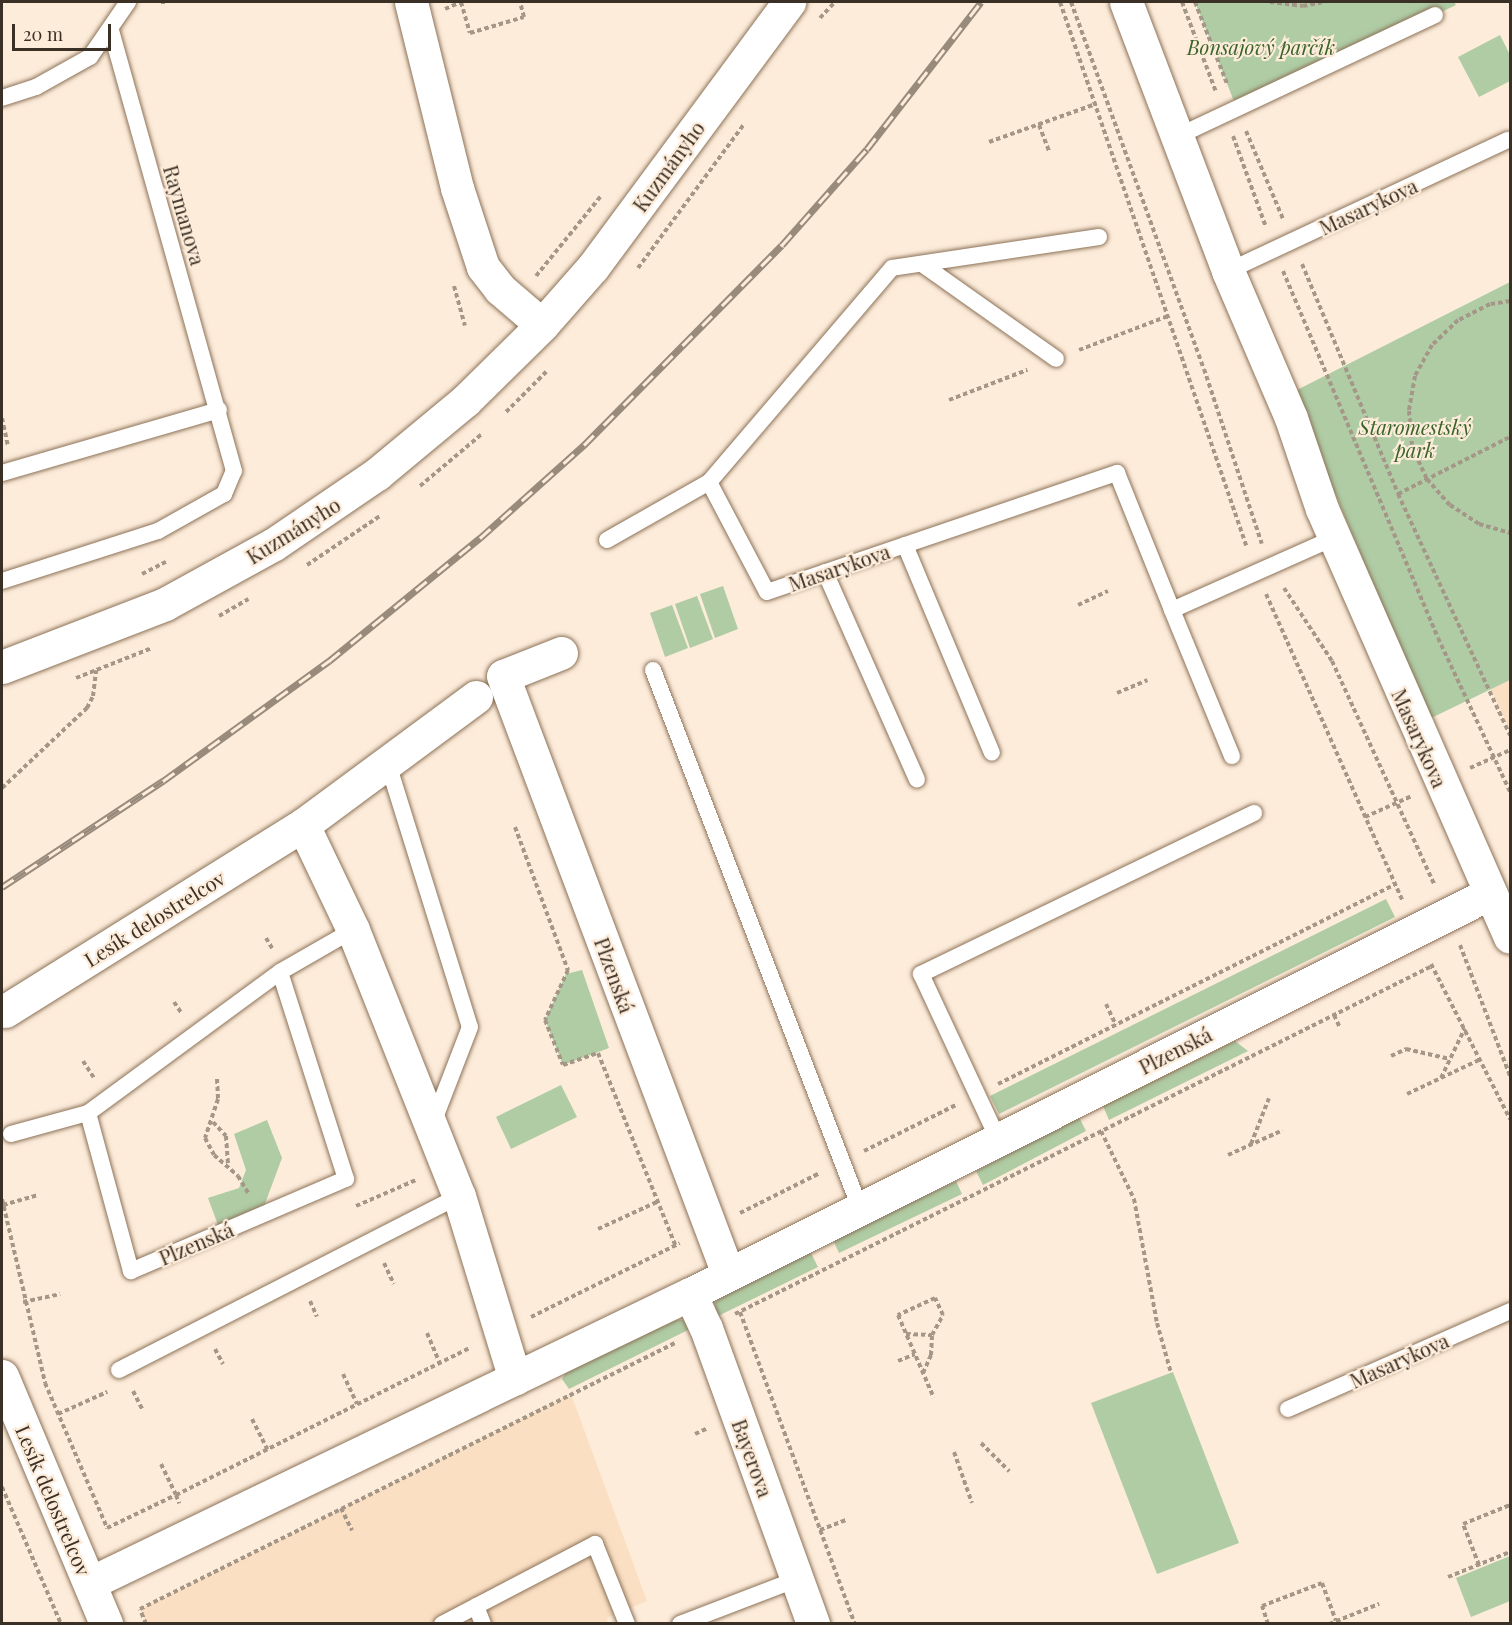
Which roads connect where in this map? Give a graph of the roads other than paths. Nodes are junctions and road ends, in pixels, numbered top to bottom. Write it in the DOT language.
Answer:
graph roads {
  1 [pos="128,2"];
  2 [pos="411,2"];
  3 [pos="789,2"];
  4 [pos="1126,2"];
  5 [pos="1436,15"];
  6 [pos="111,31"];
  7 [pos="2,98"];
  8 [pos="1178,136"];
  9 [pos="1508,140"];
  10 [pos="1099,237"];
  11 [pos="922,264"];
  12 [pos="1228,271"];
  13 [pos="542,325"];
  14 [pos="1056,359"];
  15 [pos="219,410"];
  16 [pos="2,473"];
  17 [pos="709,482"];
  18 [pos="1334,538"];
  19 [pos="607,540"];
  20 [pos="905,545"];
  21 [pos="825,572"];
  22 [pos="2,581"];
  23 [pos="1172,610"];
  24 [pos="561,653"];
  25 [pos="4,666"];
  26 [pos="653,670"];
  27 [pos="476,697"];
  28 [pos="992,753"];
  29 [pos="1232,756"];
  30 [pos="388,764"];
  31 [pos="916,780"];
  32 [pos="1254,813"];
  33 [pos="303,825"];
  34 [pos="1490,893"];
  35 [pos="353,930"];
  36 [pos="1510,937"];
  37 [pos="280,972"];
  38 [pos="5,1011"];
  39 [pos="88,1113"];
  40 [pos="431,1126"];
  41 [pos="11,1134"];
  42 [pos="998,1139"];
  43 [pos="459,1196"];
  44 [pos="860,1208"];
  45 [pos="728,1274"];
  46 [pos="690,1294"];
  47 [pos="1510,1311"];
  48 [pos="119,1370"];
  49 [pos="2,1376"];
  50 [pos="515,1379"];
  51 [pos="1288,1409"];
  52 [pos="797,1579"];
  53 [pos="90,1583"];
  54 [pos="476,1606"];
  55 [pos="106,1623"];
  56 [pos="442,1623"];
  57 [pos="483,1623"];
  58 [pos="627,1623"];
  59 [pos="680,1623"];
  60 [pos="813,1623"];
  1 -- 6 [label="lane"];
  2 -- 13 [label="street"];
  3 -- 13 [label="street, Kuzmányho"];
  4 -- 8 [label="street, Masarykova"];
  5 -- 8 [label="lane"];
  6 -- 7 [label="lane"];
  6 -- 15 [label="lane, Raymanova"];
  8 -- 12 [label="street, Masarykova"];
  9 -- 12 [label="lane, Masarykova"];
  10 -- 11 [label="lane"];
  11 -- 14 [label="lane"];
  11 -- 17 [label="lane"];
  12 -- 18 [label="street, Masarykova"];
  13 -- 25 [label="street, Kuzmányho"];
  15 -- 16 [label="lane"];
  15 -- 22 [label="lane, Raymanova"];
  17 -- 19 [label="lane"];
  17 -- 21 [label="lane, Masarykova"];
  18 -- 23 [label="lane"];
  18 -- 34 [label="street, Masarykova"];
  20 -- 21 [label="lane, Masarykova"];
  20 -- 23 [label="lane, Masarykova"];
  20 -- 28 [label="lane"];
  21 -- 31 [label="lane"];
  23 -- 29 [label="lane"];
  24 -- 45 [label="street, Plzenská"];
  26 -- 44 [label="lane"];
  27 -- 30 [label="street"];
  30 -- 33 [label="street"];
  30 -- 40 [label="lane"];
  32 -- 42 [label="lane"];
  33 -- 35 [label="street"];
  33 -- 38 [label="street, Lesík delostrelcov"];
  34 -- 36 [label="street, Masarykova"];
  34 -- 42 [label="street, Plzenská"];
  35 -- 37 [label="lane"];
  35 -- 40 [label="street"];
  37 -- 39 [label="lane"];
  37 -- 39 [label="lane, Plzenská"];
  39 -- 41 [label="lane"];
  40 -- 43 [label="street"];
  42 -- 44 [label="street, Plzenská"];
  43 -- 48 [label="lane"];
  43 -- 50 [label="street"];
  44 -- 45 [label="street, Plzenská"];
  45 -- 46 [label="street, Plzenská"];
  46 -- 50 [label="street, Plzenská"];
  46 -- 52 [label="street, Bayerova"];
  47 -- 51 [label="lane, Masarykova"];
  49 -- 53 [label="street, Lesík delostrelcov"];
  50 -- 53 [label="street, Plzenská"];
  52 -- 59 [label="lane"];
  52 -- 60 [label="street, Bayerova"];
  53 -- 55 [label="street, Lesík delostrelcov"];
  54 -- 56 [label="lane"];
  54 -- 57 [label="lane"];
  54 -- 58 [label="lane"];
}
